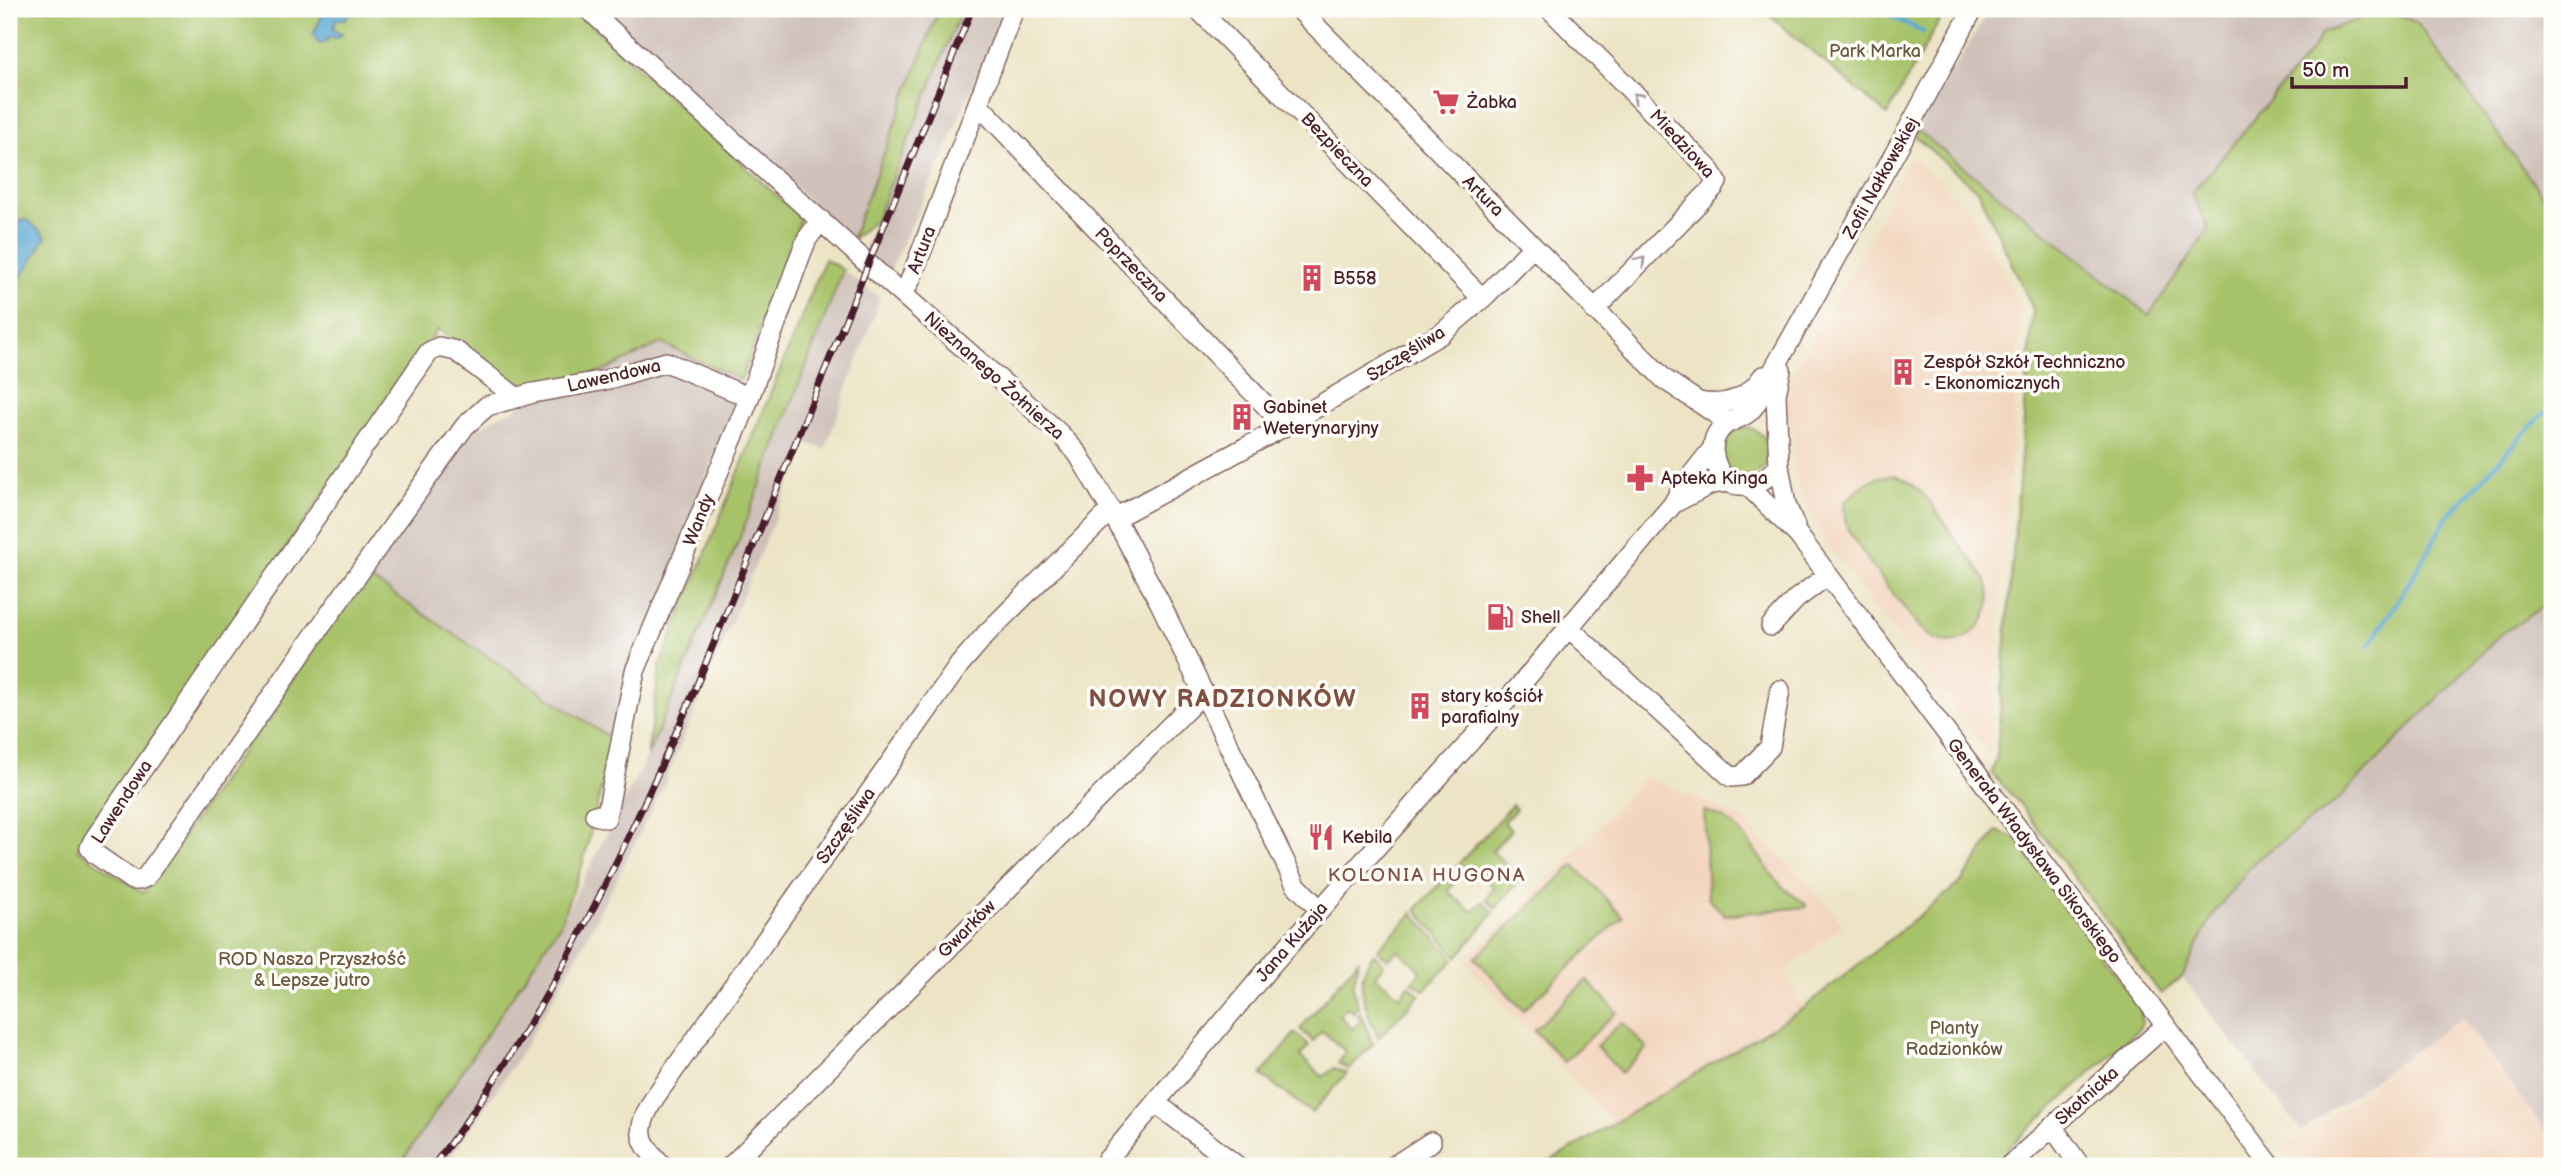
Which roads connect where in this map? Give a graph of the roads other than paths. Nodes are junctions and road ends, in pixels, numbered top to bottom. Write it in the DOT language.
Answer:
graph roads {
  1 [pos="588,9"];
  2 [pos="1014,9"];
  3 [pos="1198,9"];
  4 [pos="1299,9"];
  5 [pos="1550,9"];
  6 [pos="1973,9"];
  7 [pos="978,104"];
  8 [pos="821,220"];
  9 [pos="1533,247"];
  10 [pos="1475,291"];
  11 [pos="903,294"];
  12 [pos="1594,310"];
  13 [pos="1788,345"];
  14 [pos="1669,383"];
  15 [pos="748,397"];
  16 [pos="517,398"];
  17 [pos="1696,402"];
  18 [pos="1734,420"];
  19 [pos="1285,426"];
  20 [pos="1714,443"];
  21 [pos="1780,444"];
  22 [pos="1779,466"];
  23 [pos="1727,482"];
  24 [pos="1748,486"];
  25 [pos="1673,504"];
  26 [pos="1113,515"];
  27 [pos="1798,535"];
  28 [pos="1828,575"];
  29 [pos="1771,626"];
  30 [pos="1569,628"];
  31 [pos="1780,691"];
  32 [pos="1204,692"];
  33 [pos="595,816"];
  34 [pos="1320,910"];
  35 [pos="2165,1026"];
  36 [pos="1156,1103"];
  37 [pos="2052,1126"];
  38 [pos="1431,1142"];
  39 [pos="663,1166"];
  40 [pos="731,1166"];
  41 [pos="1102,1166"];
  42 [pos="1237,1166"];
  43 [pos="1394,1166"];
  44 [pos="2008,1166"];
  45 [pos="2080,1166"];
  46 [pos="2271,1166"];
  1 -- 8 [label="street, Nieznanego Żołnierza"];
  2 -- 7 [label="street, Artura"];
  3 -- 10 [label="street, Bezpieczna"];
  4 -- 9 [label="street, Artura"];
  12 -- 5 [label="street, Miedziowa, one-way"];
  6 -- 13 [label="street, Zofii Nałkowskiej"];
  7 -- 11 [label="street, Artura"];
  7 -- 19 [label="street, Poprzeczna"];
  8 -- 11 [label="street, Nieznanego Żołnierza"];
  8 -- 15 [label="street, Wandy"];
  9 -- 12 [label="street, Artura"];
  9 -- 19 [label="street, Szczęśliwa"];
  11 -- 26 [label="street, Nieznanego Żołnierza"];
  12 -- 14 [label="street, Artura"];
  13 -- 17 [label="street"];
  13 -- 18 [label="street"];
  13 -- 21 [label="street"];
  14 -- 17 [label="street, Artura"];
  14 -- 20 [label="street, Artura"];
  15 -- 16 [label="street, Lawendowa"];
  15 -- 33 [label="street, Wandy"];
  16 -- 16 [label="street, Lawendowa"];
  17 -- 18 [label="street, Artura"];
  18 -- 20 [label="street"];
  18 -- 21 [label="street"];
  19 -- 26 [label="street, Szczęśliwa"];
  20 -- 23 [label="street"];
  20 -- 25 [label="street, Jana Kużaja"];
  21 -- 22 [label="street"];
  22 -- 24 [label="street"];
  22 -- 27 [label="street"];
  23 -- 24 [label="street"];
  23 -- 25 [label="street, Jana Kużaja"];
  24 -- 27 [label="street"];
  25 -- 30 [label="street, Jana Kużaja"];
  26 -- 32 [label="street, Nieznanego Żołnierza"];
  26 -- 39 [label="street, Szczęśliwa"];
  27 -- 28 [label="street, Generała Władysława Sikorskiego"];
  28 -- 29 [label="street"];
  28 -- 35 [label="street, Generała Władysława Sikorskiego"];
  30 -- 31 [label="street"];
  30 -- 34 [label="street, Jana Kużaja"];
  32 -- 34 [label="street, Nieznanego Żołnierza"];
  32 -- 40 [label="street, Gwarków"];
  34 -- 36 [label="street, Jana Kużaja"];
  35 -- 37 [label="street, Skotnicka"];
  35 -- 46 [label="street, Generała Władysława Sikorskiego"];
  36 -- 41 [label="street, Jana Kużaja"];
  36 -- 42 [label="street"];
  37 -- 44 [label="street, Skotnicka"];
  37 -- 45 [label="street"];
  38 -- 43 [label="street"];
}
